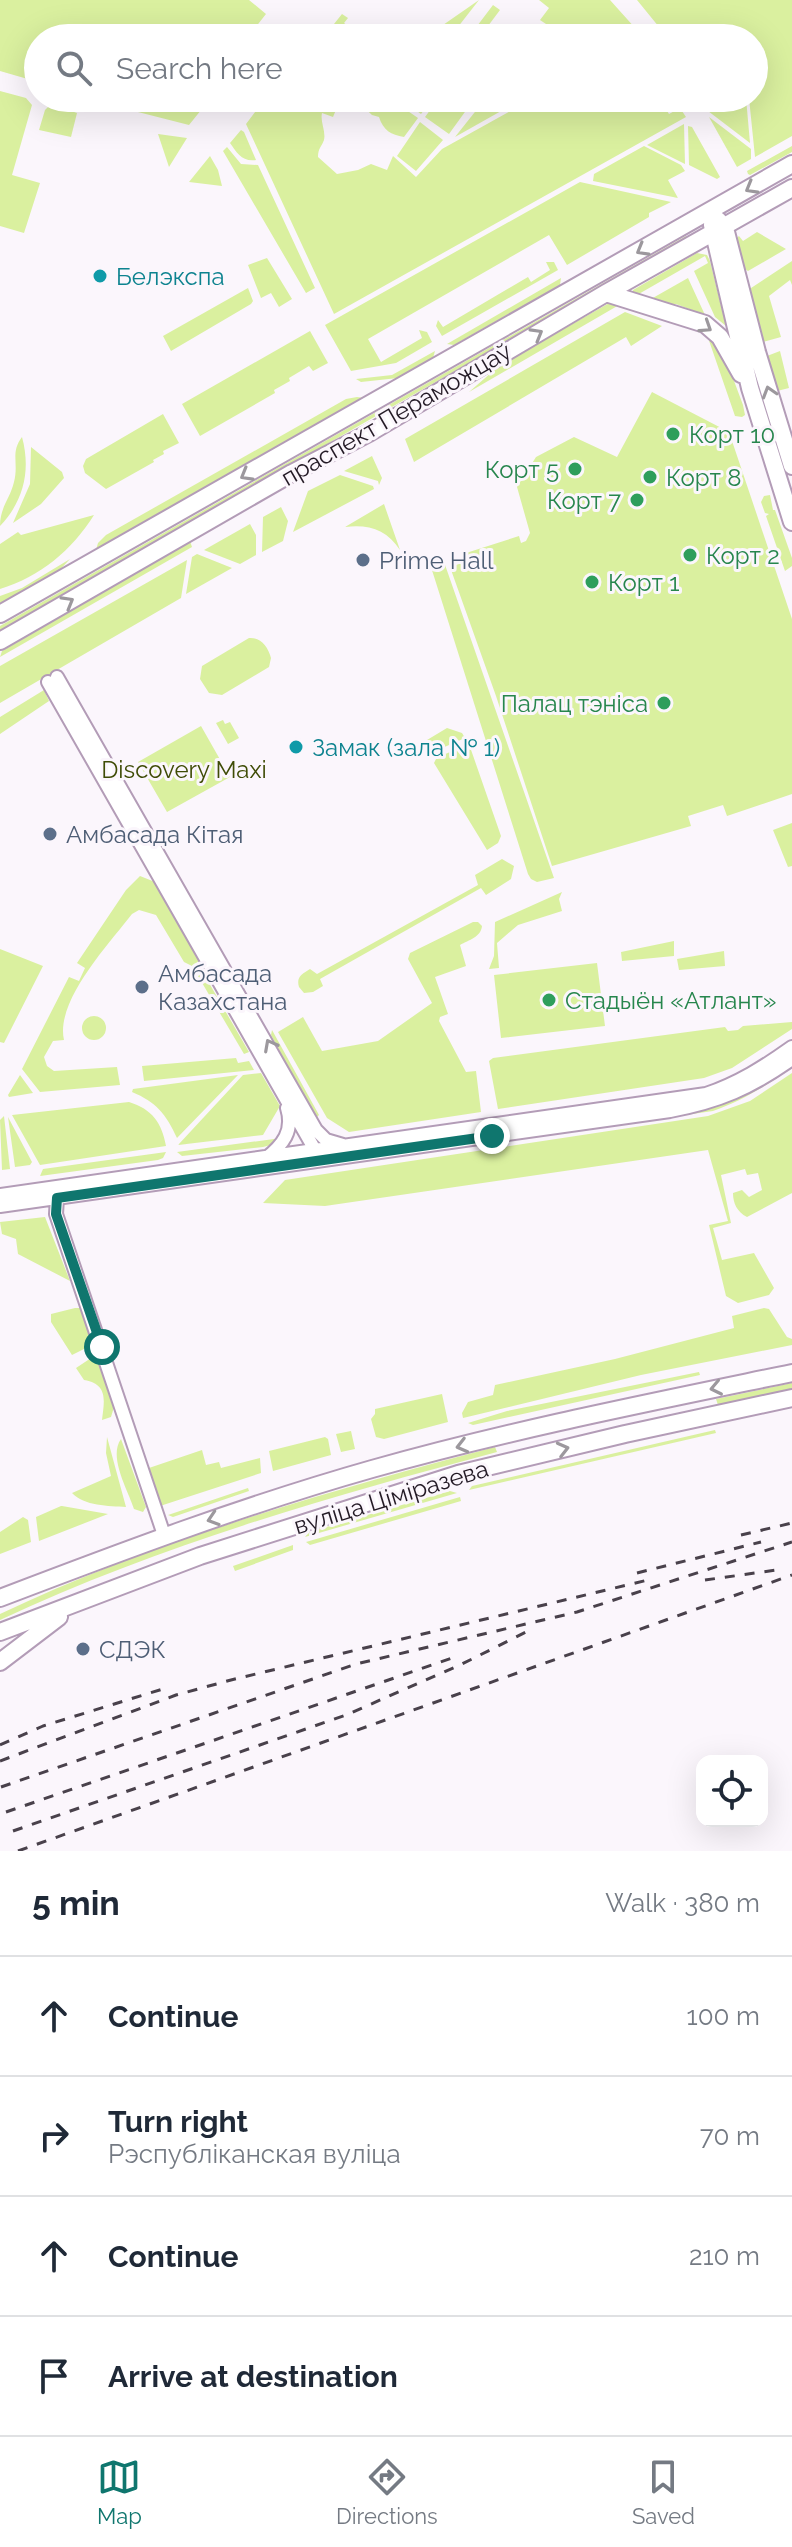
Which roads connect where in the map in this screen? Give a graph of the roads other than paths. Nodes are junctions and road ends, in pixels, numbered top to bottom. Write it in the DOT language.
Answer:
graph roads {
  1 [pos="792,164"];
  2 [pos="792,188"];
  3 [pos="710,211"];
  4 [pos="719,231"];
  5 [pos="606,293"];
  6 [pos="750,388"];
  7 [pos="792,466"];
  8 [pos="792,522"];
  9 [pos="0,611"];
  10 [pos="0,641"];
  11 [pos="792,1047"];
  12 [pos="792,1059"];
  13 [pos="284,1097"];
  14 [pos="320,1135"];
  15 [pos="362,1145"];
  16 [pos="320,1154"];
  17 [pos="265,1159"];
  18 [pos="0,1195"];
  19 [pos="57,1198"];
  20 [pos="0,1206"];
  21 [pos="792,1373"];
  22 [pos="792,1398"];
  23 [pos="646,1403"];
  24 [pos="620,1408"];
  25 [pos="650,1428"];
  26 [pos="625,1434"];
  27 [pos="164,1535"];
  28 [pos="0,1598"];
  29 [pos="89,1598"];
  30 [pos="0,1632"];
  31 [pos="0,1662"];
  1 -- 3 [label="main road, праспект Пераможцаў, one-way"];
  2 -- 4 [label="main road, праспект Пераможцаў"];
  3 -- 4 [label="main road"];
  3 -- 9 [label="main road, праспект Пераможцаў, one-way"];
  4 -- 5 [label="main road, праспект Пераможцаў"];
  4 -- 6 [label="main road"];
  7 -- 4 [label="main road, one-way"];
  5 -- 6 [label="main road, one-way"];
  10 -- 5 [label="main road, праспект Пераможцаў, one-way"];
  6 -- 8 [label="main road"];
  11 -- 15 [label="street"];
  12 -- 16 [label="street"];
  14 -- 13 [label="street, one-way"];
  13 -- 16 [label="street"];
  13 -- 17 [label="street"];
  14 -- 15 [label="street"];
  14 -- 16 [label="street"];
  15 -- 16 [label="street"];
  16 -- 17 [label="street"];
  16 -- 19 [label="street"];
  17 -- 18 [label="street"];
  19 -- 20 [label="street"];
  19 -- 27 [label="street"];
  21 -- 23 [label="main road, вуліца Ціміразева, one-way"];
  22 -- 25 [label="main road, вуліца Ціміразева"];
  23 -- 24 [label="main road, вуліца Ціміразева"];
  23 -- 25 [label="main road"];
  24 -- 26 [label="main road"];
  24 -- 27 [label="main road, вуліца Ціміразева, one-way"];
  25 -- 26 [label="main road, вуліца Ціміразева"];
  29 -- 26 [label="main road, вуліца Ціміразева, one-way"];
  27 -- 28 [label="main road, вуліца Ціміразева"];
  29 -- 30 [label="main road, вуліца Ціміразева"];
  29 -- 31 [label="main road"];
}
